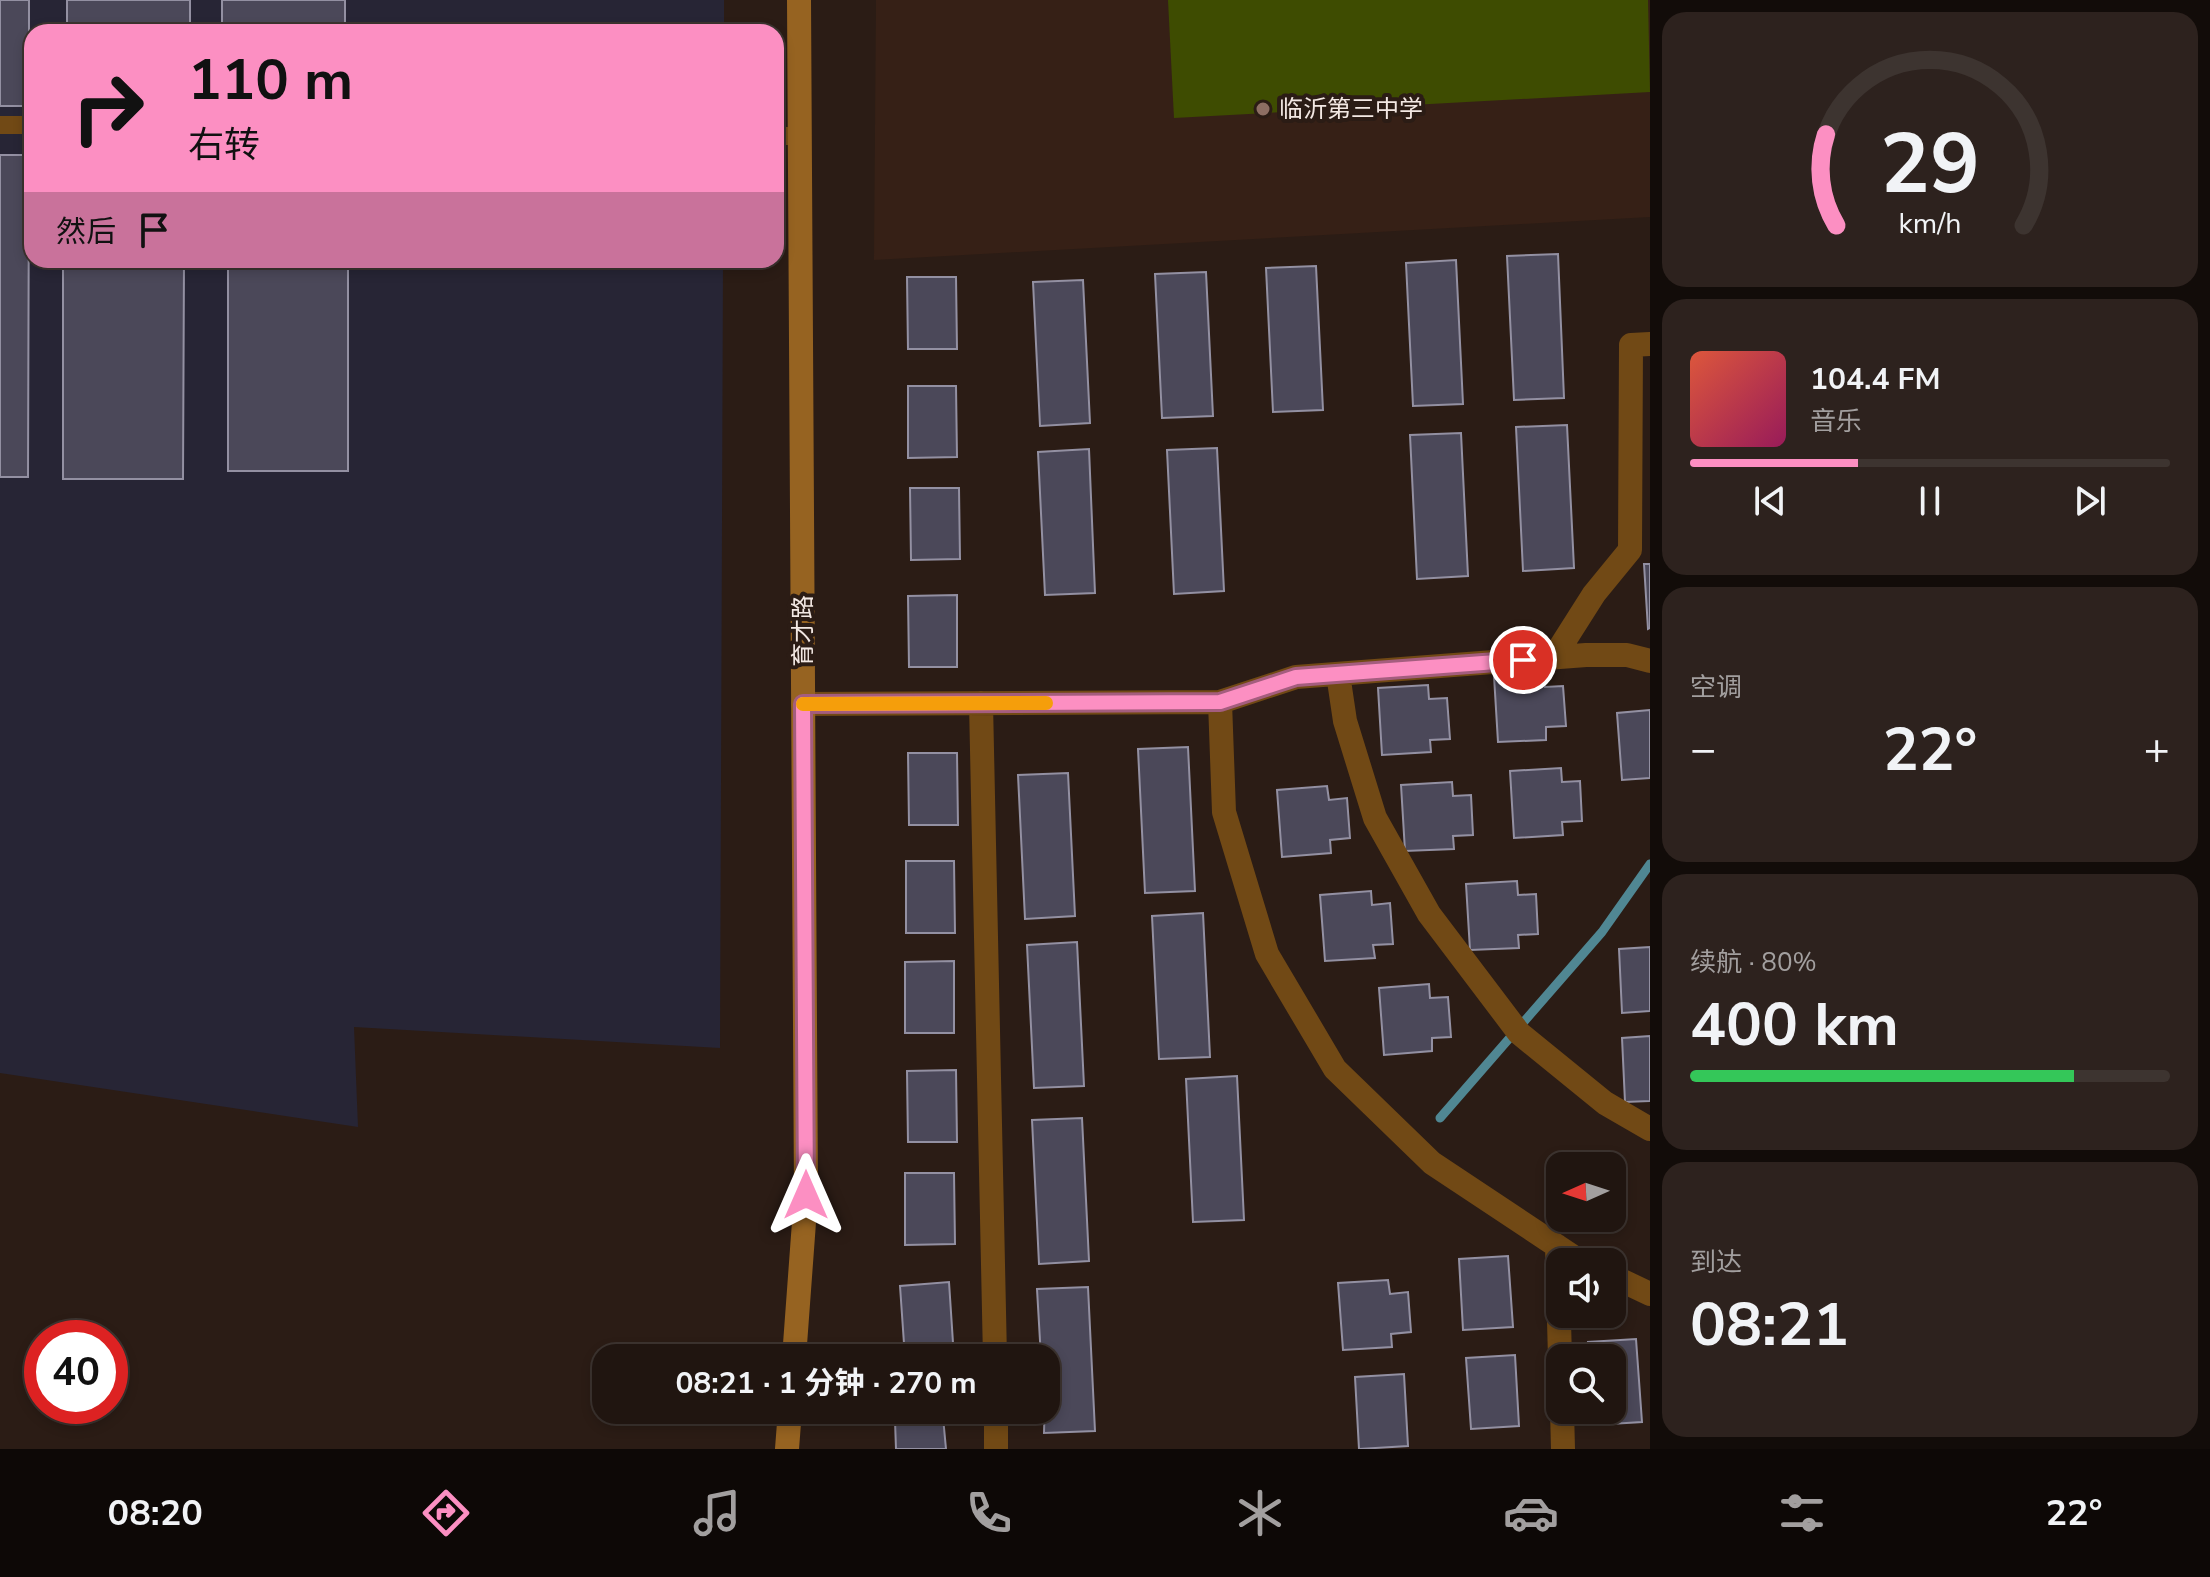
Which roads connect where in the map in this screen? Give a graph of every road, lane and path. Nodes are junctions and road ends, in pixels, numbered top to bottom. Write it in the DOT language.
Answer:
graph roads {
  1 [pos="799,0"];
  2 [pos="0,125"];
  3 [pos="24,125"];
  4 [pos="788,136"];
  5 [pos="1650,344"];
  6 [pos="1554,657"];
  7 [pos="1650,661"];
  8 [pos="1338,674"];
  9 [pos="1220,702"];
  10 [pos="981,703"];
  11 [pos="803,704"];
  12 [pos="1650,1129"];
  13 [pos="1557,1246"];
  14 [pos="1560,1248"];
  15 [pos="1626,1283"];
  16 [pos="1650,1294"];
  17 [pos="795,1344"];
  18 [pos="995,1344"];
  19 [pos="1560,1344"];
  20 [pos="789,1424"];
  21 [pos="996,1424"];
  22 [pos="1562,1424"];
  23 [pos="787,1449"];
  24 [pos="996,1449"];
  25 [pos="1563,1449"];
  1 -- 4 [label="street, 育才路"];
  2 -- 3 [label="lane"];
  4 -- 11 [label="street, 育才路"];
  5 -- 6 [label="street"];
  6 -- 7 [label="street"];
  6 -- 8 [label="street"];
  8 -- 9 [label="street"];
  8 -- 12 [label="street"];
  9 -- 10 [label="street"];
  9 -- 13 [label="street"];
  10 -- 11 [label="street"];
  10 -- 18 [label="street"];
  11 -- 17 [label="street, 育才路"];
  13 -- 14 [label="street"];
  13 -- 19 [label="street"];
  15 -- 16 [label="street"];
  20 -- 23 [label="street"];
  21 -- 24 [label="street"];
  22 -- 25 [label="street"];
}
